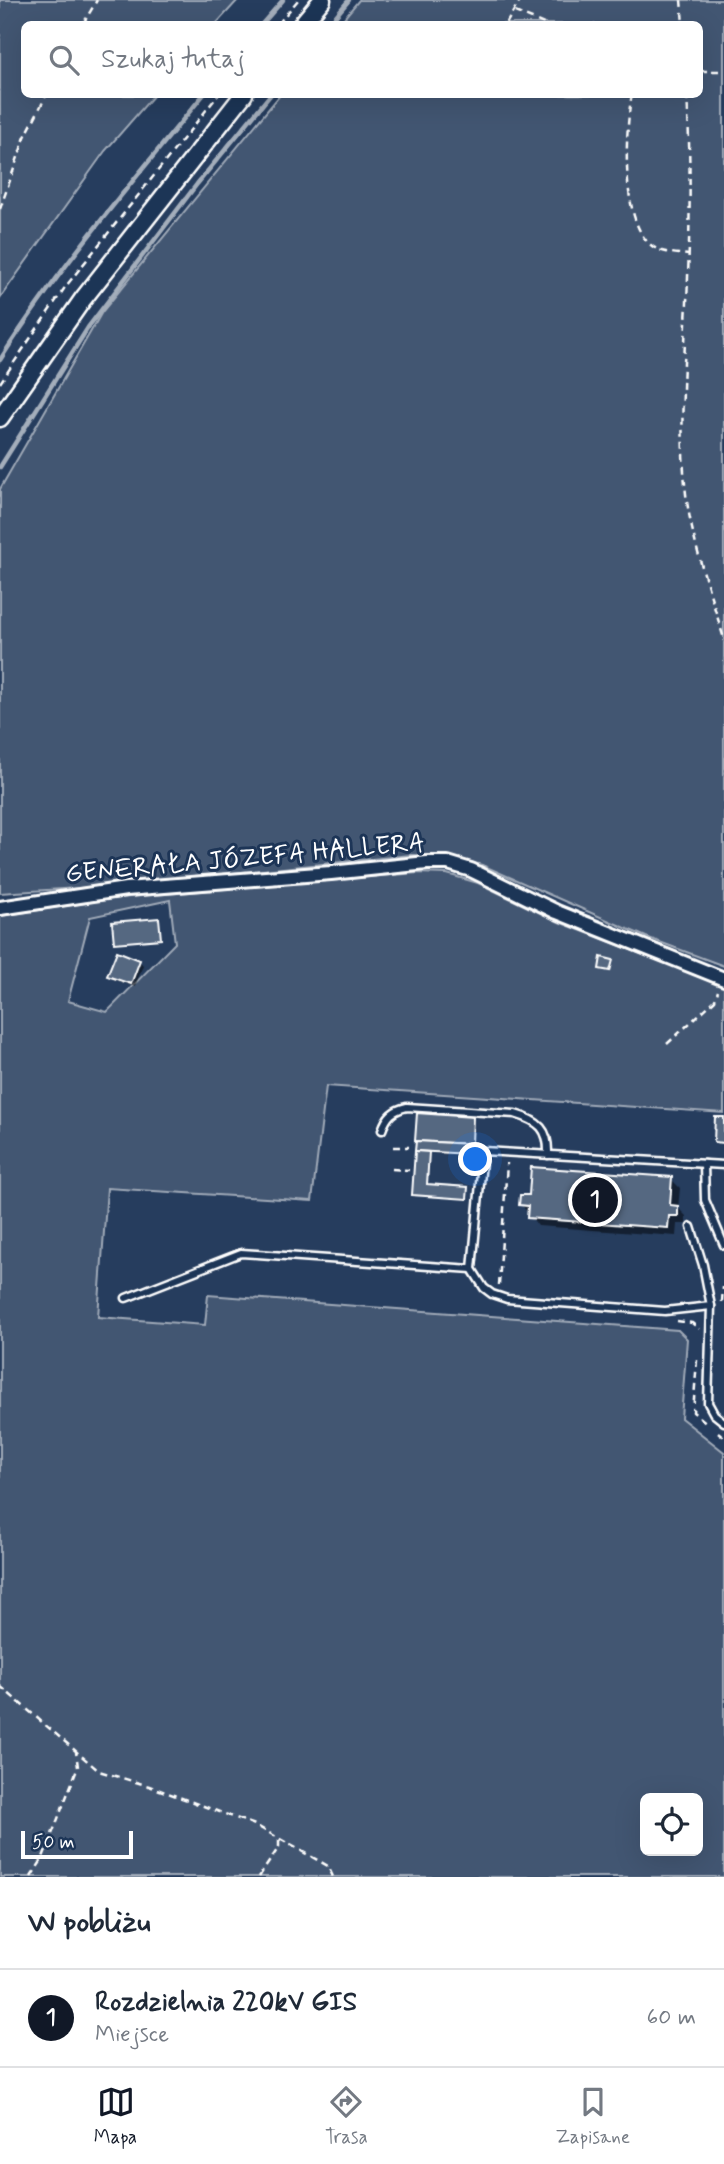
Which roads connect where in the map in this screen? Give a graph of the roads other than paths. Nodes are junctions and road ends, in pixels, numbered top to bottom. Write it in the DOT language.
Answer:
graph roads {
  1 [pos="322,0"];
  2 [pos="304,21"];
  3 [pos="241,98"];
  4 [pos="0,418"];
  5 [pos="0,908"];
  6 [pos="723,978"];
  7 [pos="382,1130"];
  8 [pos="548,1155"];
  9 [pos="704,1164"];
  10 [pos="724,1165"];
  11 [pos="691,1227"];
  12 [pos="724,1245"];
  13 [pos="472,1269"];
  14 [pos="126,1298"];
  15 [pos="711,1306"];
  16 [pos="724,1422"];
  1 -- 2 [label="main road"];
  3 -- 4 [label="main road"];
  5 -- 6 [label="street, GENERAŁA JÓZEFA HALLERA"];
  7 -- 8 [label="lane"];
  8 -- 9 [label="lane"];
  8 -- 13 [label="lane"];
  9 -- 10 [label="lane"];
  9 -- 12 [label="lane"];
  11 -- 15 [label="lane"];
  13 -- 14 [label="lane"];
  13 -- 15 [label="lane"];
  15 -- 16 [label="lane"];
}
